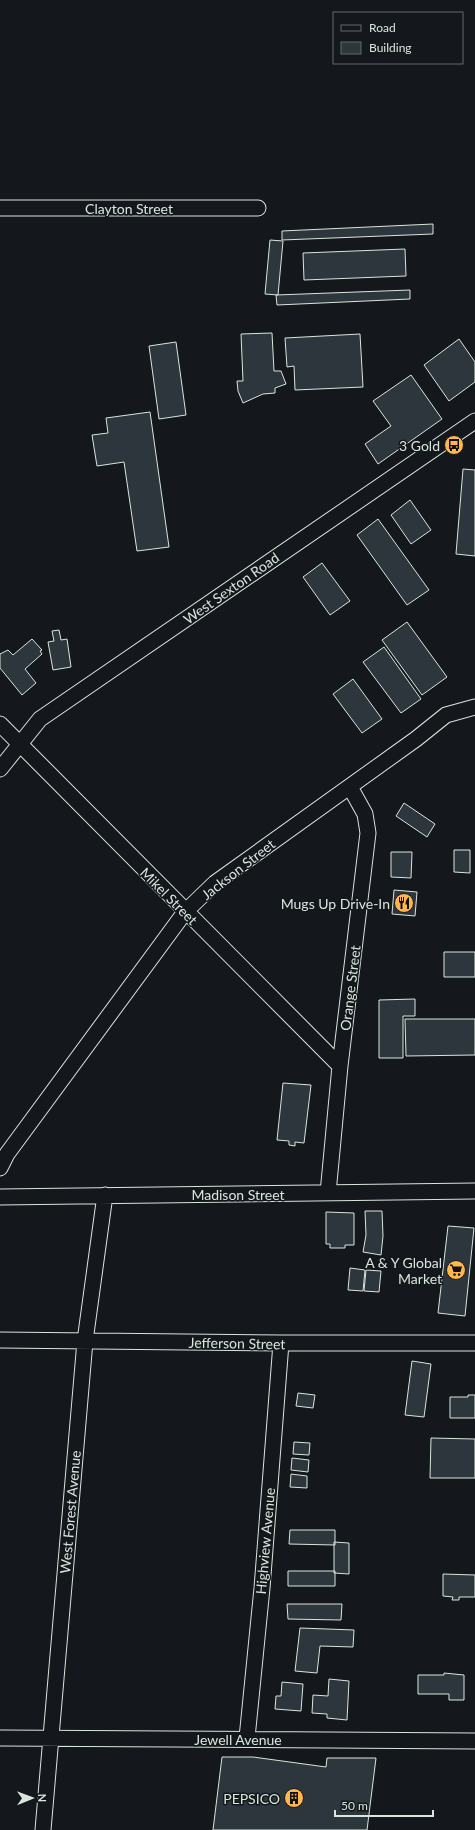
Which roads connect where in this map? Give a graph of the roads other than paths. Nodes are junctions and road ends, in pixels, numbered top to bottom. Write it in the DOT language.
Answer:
graph roads {
  1 [pos="0,208"];
  2 [pos="258,208"];
  3 [pos="475,421"];
  4 [pos="475,707"];
  5 [pos="0,724"];
  6 [pos="19,744"];
  7 [pos="0,769"];
  8 [pos="350,787"];
  9 [pos="185,912"];
  10 [pos="340,1066"];
  11 [pos="0,1168"];
  12 [pos="475,1191"];
  13 [pos="328,1193"];
  14 [pos="104,1195"];
  15 [pos="0,1197"];
  16 [pos="0,1340"];
  17 [pos="85,1341"];
  18 [pos="281,1343"];
  19 [pos="475,1343"];
  20 [pos="51,1737"];
  21 [pos="0,1738"];
  22 [pos="247,1738"];
  23 [pos="475,1741"];
  24 [pos="43,1830"];
  1 -- 2 [label="street, Clayton Street"];
  3 -- 6 [label="street, West Sexton Road"];
  4 -- 8 [label="street, Jackson Street"];
  5 -- 6 [label="street, Mikel Street"];
  6 -- 7 [label="street, West Sexton Road"];
  6 -- 9 [label="street, Mikel Street"];
  8 -- 9 [label="street, Jackson Street"];
  8 -- 10 [label="street, Orange Street"];
  9 -- 10 [label="street, Mikel Street"];
  9 -- 11 [label="street, Jackson Street"];
  10 -- 13 [label="street, Orange Street"];
  12 -- 13 [label="street, Madison Street"];
  13 -- 14 [label="street, Madison Street"];
  14 -- 15 [label="street, Madison Street"];
  14 -- 17 [label="street, West Forest Avenue"];
  16 -- 17 [label="street, Jefferson Street"];
  17 -- 18 [label="street, Jefferson Street"];
  17 -- 20 [label="street, West Forest Avenue"];
  18 -- 19 [label="street, Jefferson Street"];
  18 -- 22 [label="street, Highview Avenue"];
  20 -- 21 [label="street, Jewell Avenue"];
  20 -- 22 [label="street, Jewell Avenue"];
  20 -- 24 [label="street, West Forest Avenue"];
  22 -- 23 [label="street, Jewell Avenue"];
}
